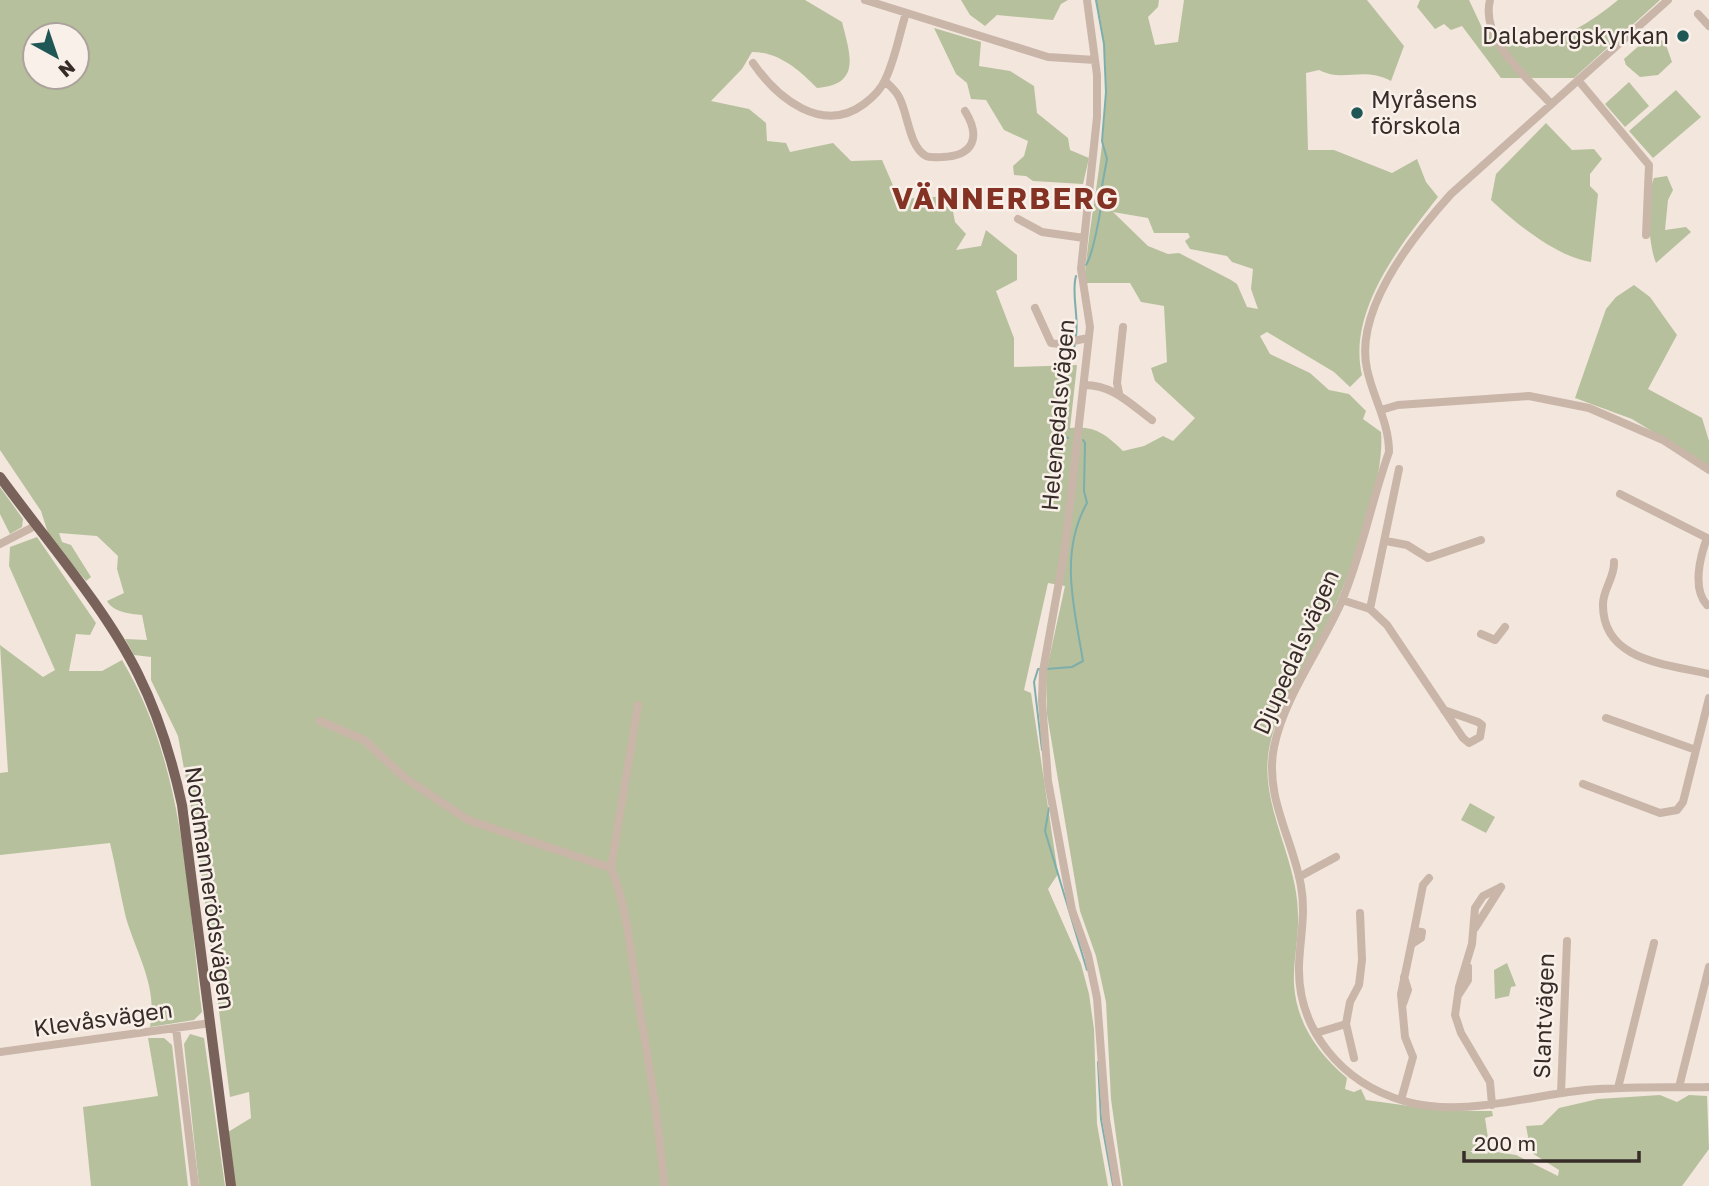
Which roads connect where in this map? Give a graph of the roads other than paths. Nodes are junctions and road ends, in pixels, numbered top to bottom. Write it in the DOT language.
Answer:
graph roads {
  1 [pos="865,0"];
  2 [pos="1087,0"];
  3 [pos="1490,0"];
  4 [pos="1668,0"];
  5 [pos="906,13"];
  6 [pos="1698,14"];
  7 [pos="1709,26"];
  8 [pos="1095,60"];
  9 [pos="753,63"];
  10 [pos="1578,80"];
  11 [pos="885,81"];
  12 [pos="1551,104"];
  13 [pos="964,111"];
  14 [pos="1018,219"];
  15 [pos="1646,235"];
  16 [pos="1084,238"];
  17 [pos="1035,307"];
  18 [pos="1123,327"];
  19 [pos="1088,338"];
  20 [pos="1084,385"];
  21 [pos="1119,393"];
  22 [pos="1381,410"];
  23 [pos="1152,420"];
  24 [pos="1399,469"];
  25 [pos="1709,470"];
  26 [pos="0,477"];
  27 [pos="1620,494"];
  28 [pos="35,526"];
  29 [pos="1708,539"];
  30 [pos="1482,540"];
  31 [pos="1386,541"];
  32 [pos="0,544"];
  33 [pos="1614,562"];
  34 [pos="1342,600"];
  35 [pos="1707,605"];
  36 [pos="1370,609"];
  37 [pos="1505,626"];
  38 [pos="1481,635"];
  39 [pos="1709,674"];
  40 [pos="1709,698"];
  41 [pos="638,705"];
  42 [pos="1444,710"];
  43 [pos="1606,718"];
  44 [pos="320,721"];
  45 [pos="1696,750"];
  46 [pos="1583,784"];
  47 [pos="1336,857"];
  48 [pos="611,868"];
  49 [pos="1300,877"];
  50 [pos="1429,878"];
  51 [pos="1481,907"];
  52 [pos="1360,913"];
  53 [pos="1567,941"];
  54 [pos="1654,943"];
  55 [pos="1709,967"];
  56 [pos="211,1023"];
  57 [pos="1346,1024"];
  58 [pos="176,1028"];
  59 [pos="1316,1033"];
  60 [pos="0,1052"];
  61 [pos="1354,1058"];
  62 [pos="1679,1087"];
  63 [pos="1709,1087"];
  64 [pos="1618,1088"];
  65 [pos="1561,1093"];
  66 [pos="1401,1100"];
  67 [pos="1492,1105"];
  68 [pos="195,1186"];
  69 [pos="231,1186"];
  70 [pos="664,1186"];
  71 [pos="1117,1186"];
  1 -- 5 [label="street"];
  2 -- 8 [label="street, Helenedalsvägen"];
  3 -- 12 [label="street"];
  4 -- 10 [label="street, Djupedalsvägen"];
  5 -- 8 [label="street"];
  5 -- 11 [label="street"];
  6 -- 7 [label="street"];
  8 -- 16 [label="street, Helenedalsvägen"];
  9 -- 11 [label="street"];
  10 -- 12 [label="street, Djupedalsvägen"];
  10 -- 15 [label="street"];
  11 -- 13 [label="street"];
  12 -- 22 [label="street, Djupedalsvägen"];
  14 -- 16 [label="street"];
  16 -- 19 [label="street, Helenedalsvägen"];
  17 -- 19 [label="street"];
  18 -- 21 [label="street"];
  19 -- 20 [label="street, Helenedalsvägen"];
  20 -- 21 [label="street"];
  20 -- 71 [label="street, Helenedalsvägen"];
  21 -- 23 [label="street"];
  22 -- 25 [label="street"];
  22 -- 34 [label="street, Djupedalsvägen"];
  24 -- 31 [label="street"];
  26 -- 28 [label="main road, Nordmannerödsvägen"];
  27 -- 29 [label="street"];
  28 -- 32 [label="street"];
  28 -- 56 [label="main road, Nordmannerödsvägen"];
  29 -- 35 [label="street"];
  30 -- 31 [label="street"];
  31 -- 36 [label="street"];
  33 -- 39 [label="street"];
  34 -- 36 [label="street"];
  34 -- 49 [label="street, Djupedalsvägen"];
  36 -- 42 [label="street"];
  37 -- 38 [label="street"];
  40 -- 45 [label="street"];
  41 -- 48 [label="street"];
  42 -- 42 [label="street"];
  43 -- 45 [label="street"];
  44 -- 48 [label="street"];
  45 -- 46 [label="street"];
  47 -- 49 [label="street"];
  48 -- 70 [label="street"];
  49 -- 59 [label="street, Djupedalsvägen"];
  50 -- 66 [label="street"];
  51 -- 67 [label="street"];
  52 -- 57 [label="street"];
  53 -- 65 [label="street, Slantvägen"];
  54 -- 64 [label="street"];
  55 -- 62 [label="street"];
  56 -- 58 [label="street, Klevåsvägen"];
  56 -- 69 [label="main road, Nordmannerödsvägen"];
  57 -- 59 [label="street"];
  57 -- 61 [label="street"];
  58 -- 60 [label="street, Klevåsvägen"];
  58 -- 68 [label="street"];
  59 -- 66 [label="street, Djupedalsvägen"];
  62 -- 63 [label="street, Djupedalsvägen"];
  62 -- 64 [label="street, Djupedalsvägen"];
  64 -- 65 [label="street, Djupedalsvägen"];
  65 -- 67 [label="street, Djupedalsvägen"];
  66 -- 67 [label="street, Djupedalsvägen"];
}
